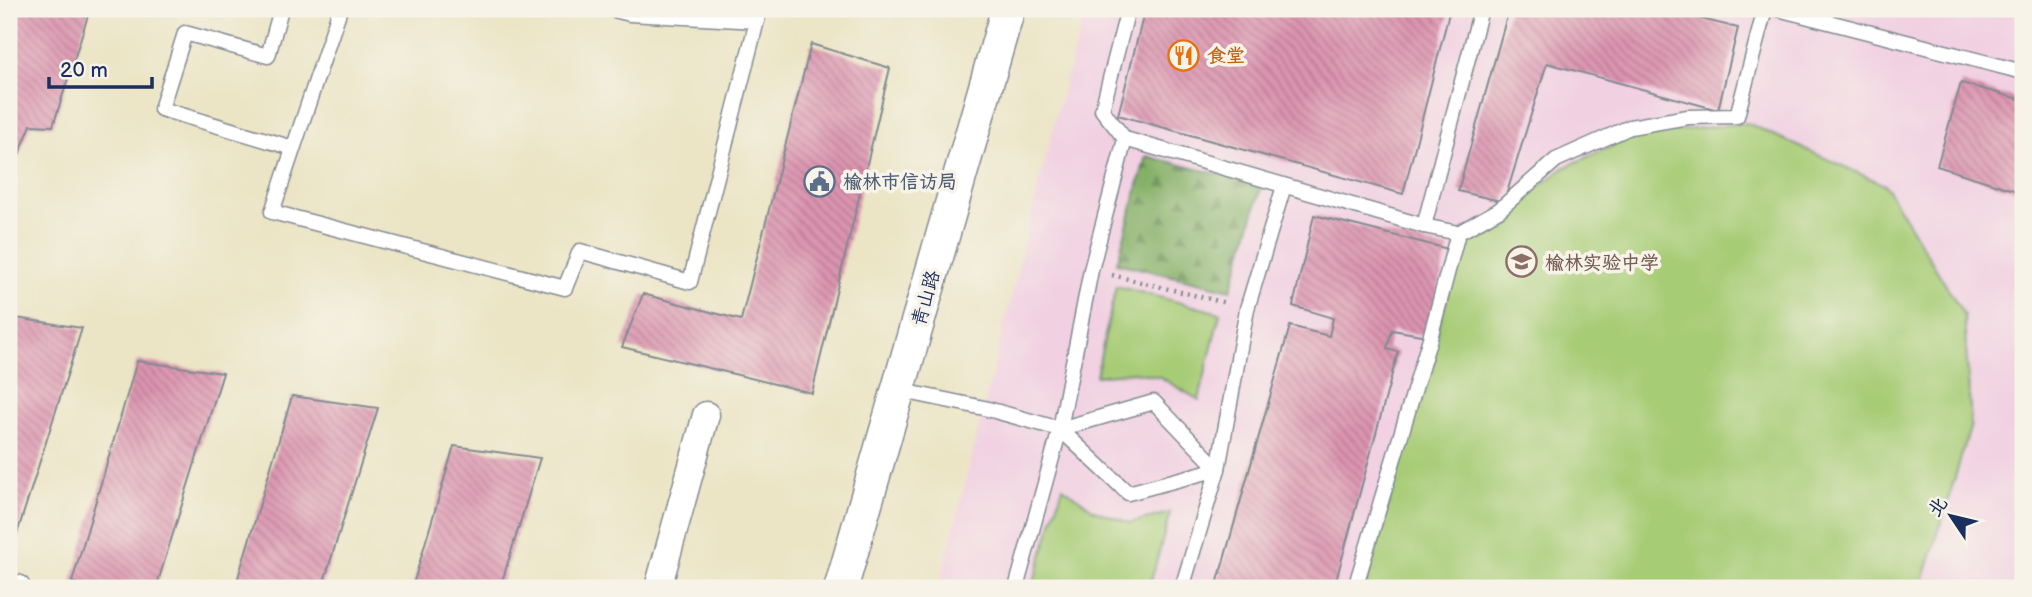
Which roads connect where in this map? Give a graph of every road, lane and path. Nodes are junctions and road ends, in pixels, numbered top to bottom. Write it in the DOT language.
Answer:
graph roads {
  1 [pos="281,9"];
  2 [pos="340,9"];
  3 [pos="610,9"];
  4 [pos="1008,9"];
  5 [pos="1128,9"];
  6 [pos="1481,9"];
  7 [pos="1765,9"];
  8 [pos="1778,9"];
  9 [pos="758,15"];
  10 [pos="2023,72"];
  11 [pos="1125,139"];
  12 [pos="293,148"];
  13 [pos="1284,186"];
  14 [pos="1424,226"];
  15 [pos="1458,233"];
  16 [pos="1091,270"];
  17 [pos="1247,309"];
  18 [pos="898,390"];
  19 [pos="706,415"];
  20 [pos="1060,429"];
  21 [pos="1218,469"];
  22 [pos="9,586"];
  23 [pos="18,588"];
  24 [pos="658,588"];
  25 [pos="841,588"];
  26 [pos="1016,588"];
  27 [pos="1182,588"];
  28 [pos="1355,588"];
  1 -- 12 [label="lane"];
  2 -- 12 [label="lane"];
  3 -- 9 [label="lane"];
  4 -- 18 [label="street, 青山路"];
  5 -- 11 [label="lane"];
  6 -- 14 [label="lane"];
  7 -- 15 [label="lane"];
  8 -- 10 [label="lane"];
  9 -- 12 [label="lane"];
  11 -- 13 [label="lane"];
  11 -- 16 [label="lane"];
  13 -- 14 [label="lane"];
  13 -- 17 [label="lane"];
  14 -- 15 [label="lane"];
  15 -- 28 [label="lane"];
  16 -- 17 [label="path"];
  16 -- 20 [label="lane"];
  17 -- 21 [label="lane"];
  18 -- 20 [label="lane"];
  18 -- 25 [label="street, 青山路"];
  19 -- 24 [label="street"];
  20 -- 21 [label="lane"];
  20 -- 21 [label="lane"];
  20 -- 26 [label="lane"];
  21 -- 27 [label="lane"];
  22 -- 23 [label="street"];
}
